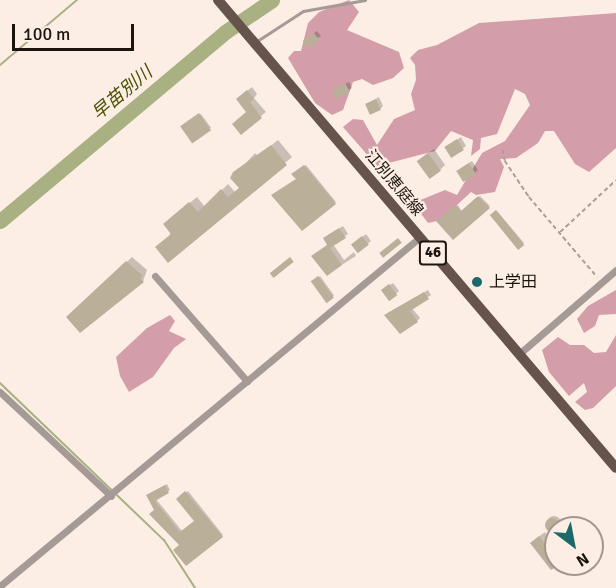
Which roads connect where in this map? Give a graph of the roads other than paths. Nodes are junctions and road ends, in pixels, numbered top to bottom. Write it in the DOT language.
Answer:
graph roads {
  1 [pos="366,0"];
  2 [pos="220,2"];
  3 [pos="253,40"];
  4 [pos="420,237"];
  5 [pos="616,270"];
  6 [pos="155,276"];
  7 [pos="519,354"];
  8 [pos="247,381"];
  9 [pos="0,392"];
  10 [pos="616,468"];
  11 [pos="114,494"];
  12 [pos="1,585"];
  1 -- 3 [label="lane"];
  2 -- 3 [label="main road, 江別恵庭線 / 46"];
  3 -- 4 [label="main road, 江別恵庭線 / 46"];
  4 -- 7 [label="main road, 江別恵庭線 / 46"];
  4 -- 8 [label="street"];
  5 -- 7 [label="street"];
  6 -- 8 [label="street"];
  7 -- 10 [label="main road, 江別恵庭線 / 46"];
  8 -- 11 [label="street"];
  9 -- 11 [label="street"];
  11 -- 12 [label="street"];
}
